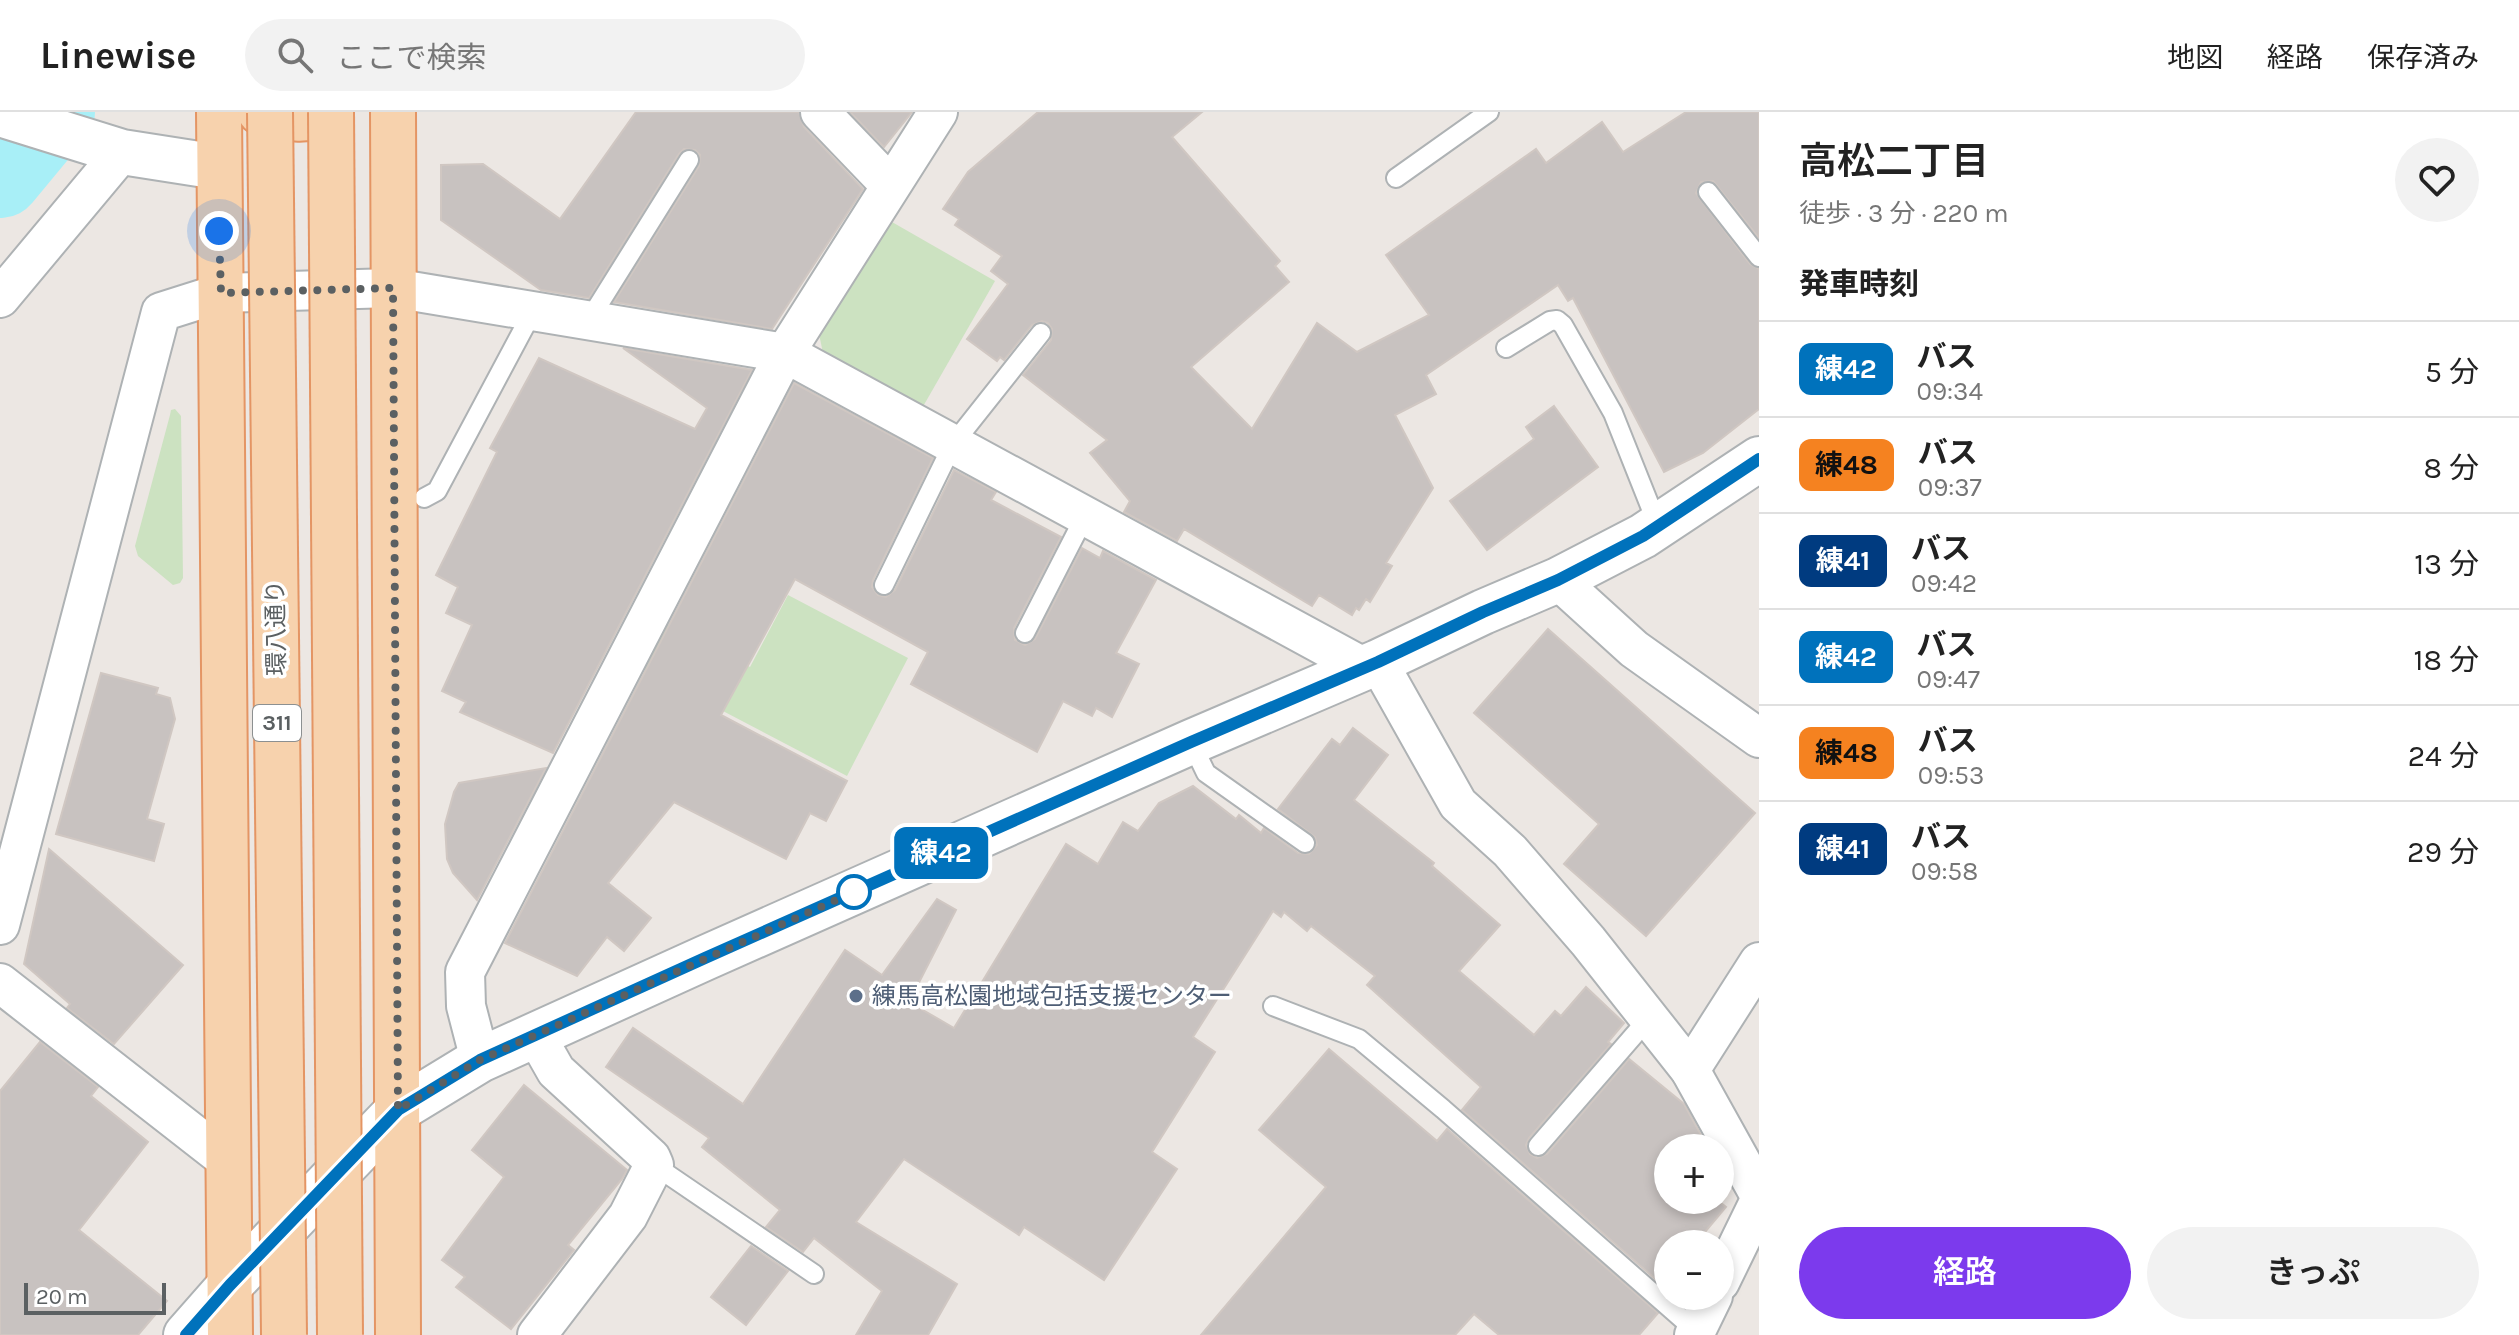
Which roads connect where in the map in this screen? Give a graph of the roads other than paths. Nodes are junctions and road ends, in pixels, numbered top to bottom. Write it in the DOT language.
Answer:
graph roads {
  1 [pos="219,112"];
  2 [pos="260,112"];
  3 [pos="270,112"];
  4 [pos="323,112"];
  5 [pos="331,112"];
  6 [pos="393,112"];
  7 [pos="820,112"];
  8 [pos="938,112"];
  9 [pos="0,114"];
  10 [pos="1484,114"];
  11 [pos="103,146"];
  12 [pos="689,160"];
  13 [pos="218,167"];
  14 [pos="1396,178"];
  15 [pos="890,185"];
  16 [pos="1708,192"];
  17 [pos="1759,257"];
  18 [pos="393,288"];
  19 [pos="221,293"];
  20 [pos="0,298"];
  21 [pos="533,311"];
  22 [pos="589,320"];
  23 [pos="1041,333"];
  24 [pos="1506,348"];
  25 [pos="785,353"];
  26 [pos="953,444"];
  27 [pos="1759,459"];
  28 [pos="424,498"];
  29 [pos="1085,516"];
  30 [pos="1659,526"];
  31 [pos="1558,580"];
  32 [pos="884,585"];
  33 [pos="1025,633"];
  34 [pos="1372,665"];
  35 [pos="1759,738"];
  36 [pos="1191,742"];
  37 [pos="1305,843"];
  38 [pos="0,925"];
  39 [pos="1759,962"];
  40 [pos="0,983"];
  41 [pos="1273,1006"];
  42 [pos="1648,1019"];
  43 [pos="535,1034"];
  44 [pos="480,1060"];
  45 [pos="1690,1070"];
  46 [pos="398,1110"];
  47 [pos="1538,1146"];
  48 [pos="228,1161"];
  49 [pos="654,1165"];
  50 [pos="1759,1194"];
  51 [pos="1759,1202"];
  52 [pos="1734,1253"];
  53 [pos="814,1274"];
  54 [pos="230,1285"];
  55 [pos="1706,1310"];
  56 [pos="1695,1333"];
  57 [pos="186,1335"];
  58 [pos="230,1335"];
  59 [pos="284,1335"];
  60 [pos="340,1335"];
  61 [pos="398,1335"];
  62 [pos="537,1335"];
  1 -- 13 [label="main road, 311"];
  2 -- 4 [label="main road"];
  3 -- 59 [label="main road, 環八通り / 311, bridge"];
  5 -- 60 [label="main road, 311, bridge"];
  6 -- 18 [label="main road"];
  7 -- 15 [label="street"];
  8 -- 15 [label="street"];
  9 -- 11 [label="street"];
  10 -- 14 [label="lane"];
  11 -- 13 [label="street"];
  11 -- 20 [label="street"];
  12 -- 22 [label="lane"];
  13 -- 19 [label="main road, 311"];
  15 -- 25 [label="street"];
  16 -- 17 [label="lane"];
  18 -- 19 [label="street"];
  18 -- 21 [label="street"];
  18 -- 46 [label="main road"];
  19 -- 38 [label="street"];
  19 -- 48 [label="main road, 311"];
  21 -- 22 [label="street"];
  21 -- 28 [label="lane"];
  22 -- 25 [label="street"];
  23 -- 26 [label="lane"];
  24 -- 30 [label="lane"];
  25 -- 26 [label="street"];
  25 -- 44 [label="street"];
  26 -- 29 [label="street"];
  26 -- 32 [label="lane"];
  27 -- 30 [label="street"];
  29 -- 33 [label="lane"];
  29 -- 34 [label="street"];
  30 -- 31 [label="street"];
  31 -- 34 [label="street"];
  31 -- 35 [label="street"];
  34 -- 36 [label="street"];
  34 -- 42 [label="street"];
  36 -- 37 [label="lane"];
  36 -- 43 [label="street"];
  39 -- 45 [label="street"];
  40 -- 48 [label="street"];
  41 -- 56 [label="lane"];
  42 -- 45 [label="street"];
  42 -- 47 [label="lane"];
  43 -- 44 [label="street"];
  43 -- 49 [label="street"];
  44 -- 46 [label="street"];
  45 -- 50 [label="street"];
  46 -- 54 [label="street"];
  46 -- 61 [label="main road"];
  48 -- 54 [label="main road, 311"];
  49 -- 53 [label="lane"];
  49 -- 62 [label="street"];
  51 -- 52 [label="street"];
  54 -- 57 [label="street"];
  54 -- 58 [label="main road, 311"];
  55 -- 56 [label="street"];
}
